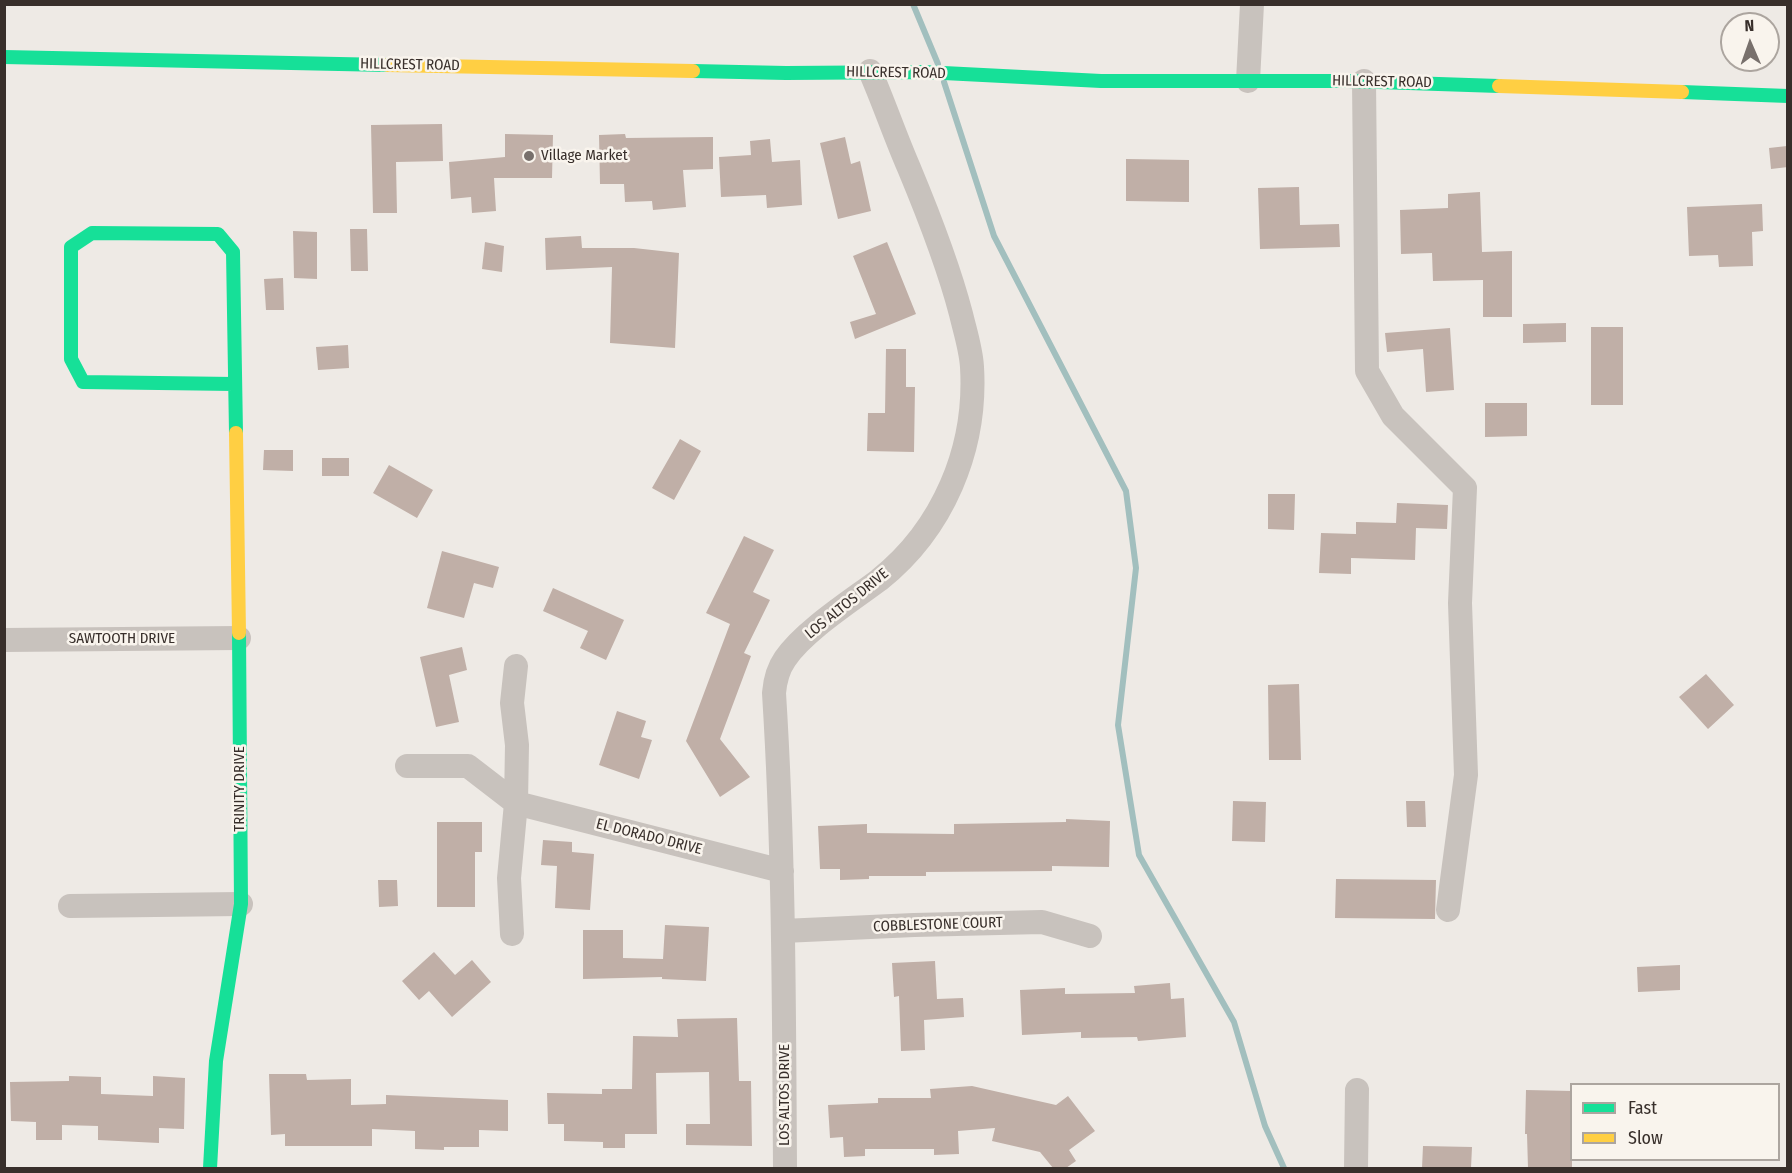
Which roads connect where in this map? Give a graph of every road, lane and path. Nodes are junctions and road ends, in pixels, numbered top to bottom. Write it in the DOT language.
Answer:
graph roads {
  1 [pos="1252,4"];
  2 [pos="4,57"];
  3 [pos="870,71"];
  4 [pos="1248,81"];
  5 [pos="1364,81"];
  6 [pos="1788,96"];
  7 [pos="234,384"];
  8 [pos="239,638"];
  9 [pos="4,640"];
  10 [pos="516,666"];
  11 [pos="407,766"];
  12 [pos="516,803"];
  13 [pos="782,871"];
  14 [pos="241,904"];
  15 [pos="70,906"];
  16 [pos="1448,910"];
  17 [pos="783,931"];
  18 [pos="512,934"];
  19 [pos="1090,936"];
  20 [pos="1357,1090"];
  21 [pos="210,1168"];
  22 [pos="785,1168"];
  23 [pos="1356,1168"];
  1 -- 4 [label="street"];
  2 -- 3 [label="street, HILLCREST ROAD"];
  3 -- 4 [label="street, HILLCREST ROAD"];
  3 -- 13 [label="street, LOS ALTOS DRIVE"];
  4 -- 5 [label="street, HILLCREST ROAD"];
  5 -- 6 [label="street, HILLCREST ROAD"];
  5 -- 16 [label="street"];
  7 -- 7 [label="street, TRINITY DRIVE"];
  7 -- 8 [label="street, TRINITY DRIVE"];
  8 -- 9 [label="street, SAWTOOTH DRIVE"];
  8 -- 14 [label="street, TRINITY DRIVE"];
  10 -- 12 [label="street"];
  11 -- 12 [label="street, EL DORADO DRIVE"];
  12 -- 13 [label="street, EL DORADO DRIVE"];
  12 -- 18 [label="street"];
  13 -- 17 [label="street, LOS ALTOS DRIVE"];
  14 -- 15 [label="street"];
  14 -- 21 [label="street, TRINITY DRIVE"];
  17 -- 19 [label="street, COBBLESTONE COURT"];
  17 -- 22 [label="street, LOS ALTOS DRIVE"];
  20 -- 23 [label="street"];
}
